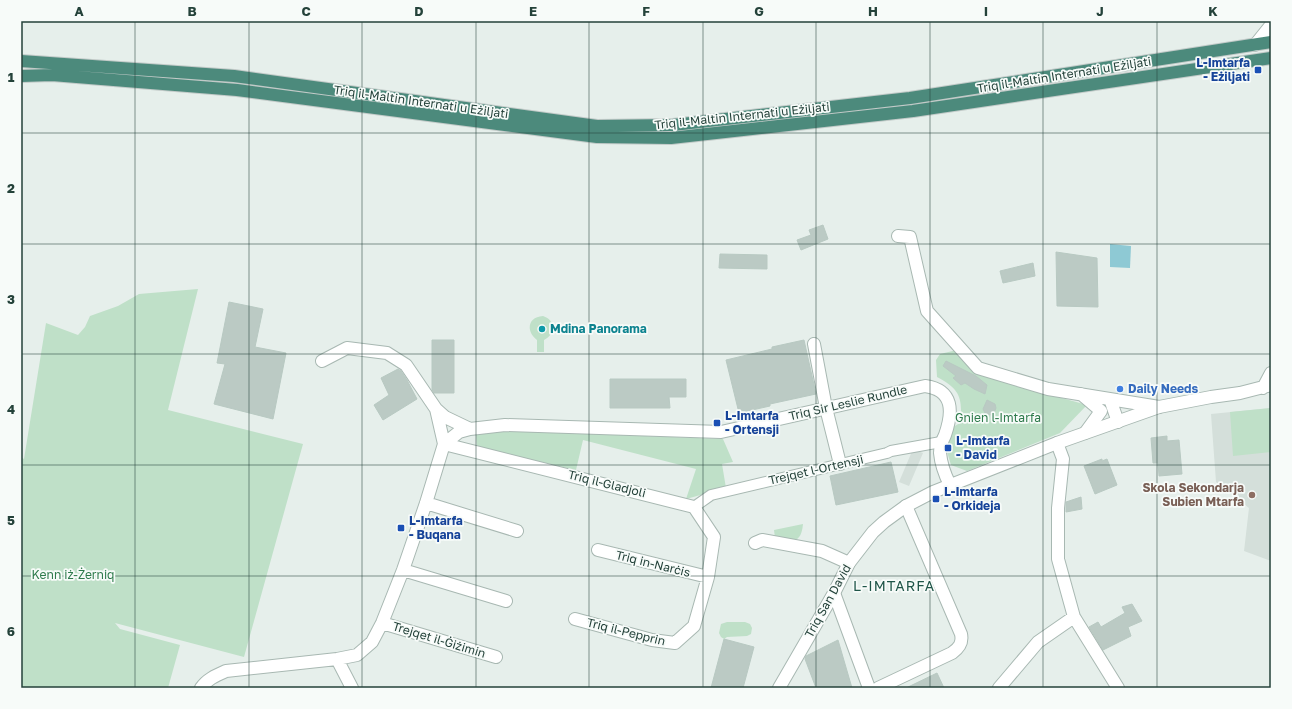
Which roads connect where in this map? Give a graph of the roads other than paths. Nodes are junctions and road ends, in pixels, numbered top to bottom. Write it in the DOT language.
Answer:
graph roads {
  1 [pos="1271,25"];
  2 [pos="1271,42"];
  3 [pos="1255,46"];
  4 [pos="1271,58"];
  5 [pos="21,61"];
  6 [pos="21,76"];
  7 [pos="898,236"];
  8 [pos="814,344"];
  9 [pos="322,361"];
  10 [pos="1271,373"];
  11 [pos="1267,386"];
  12 [pos="1081,394"];
  13 [pos="1110,399"];
  14 [pos="1159,407"];
  15 [pos="826,408"];
  16 [pos="436,409"];
  17 [pos="1118,422"];
  18 [pos="470,429"];
  19 [pos="1085,433"];
  20 [pos="941,442"];
  21 [pos="1057,443"];
  22 [pos="444,444"];
  23 [pos="840,464"];
  24 [pos="950,485"];
  25 [pos="426,503"];
  26 [pos="694,506"];
  27 [pos="906,506"];
  28 [pos="517,531"];
  29 [pos="755,543"];
  30 [pos="598,550"];
  31 [pos="849,563"];
  32 [pos="402,570"];
  33 [pos="708,577"];
  34 [pos="834,593"];
  35 [pos="506,601"];
  36 [pos="1074,617"];
  37 [pos="575,619"];
  38 [pos="382,623"];
  39 [pos="496,657"];
  40 [pos="337,659"];
  41 [pos="201,688"];
  42 [pos="352,688"];
  43 [pos="779,688"];
  44 [pos="869,688"];
  45 [pos="878,688"];
  46 [pos="999,688"];
  47 [pos="1118,688"];
  1 -- 3 [label="street"];
  2 -- 3 [label="highway, Triq il-Maltin Internati u Eżiljati"];
  3 -- 5 [label="highway, Triq il-Maltin Internati u Eżiljati"];
  4 -- 6 [label="highway, Triq il-Maltin Internati u Eżiljati"];
  7 -- 12 [label="street"];
  8 -- 15 [label="street"];
  9 -- 16 [label="street"];
  10 -- 11 [label="street"];
  11 -- 14 [label="street"];
  12 -- 13 [label="street"];
  12 -- 19 [label="street"];
  13 -- 14 [label="street"];
  13 -- 17 [label="street"];
  14 -- 17 [label="street, Triq San David"];
  15 -- 18 [label="street, Triq Sir Leslie Rundle"];
  15 -- 20 [label="street, Triq Sir Leslie Rundle"];
  15 -- 23 [label="street"];
  16 -- 18 [label="street"];
  16 -- 22 [label="street"];
  17 -- 19 [label="street, Triq San David"];
  18 -- 22 [label="street, Triq Sir Leslie Rundle"];
  19 -- 21 [label="street, Triq San David"];
  20 -- 23 [label="street, Trejqet l-Ortensji"];
  20 -- 24 [label="street, Triq Sir Leslie Rundle"];
  21 -- 24 [label="street, Triq San David"];
  21 -- 36 [label="street"];
  22 -- 25 [label="street"];
  22 -- 26 [label="street, Triq il-Gladjoli"];
  23 -- 26 [label="street, Trejqet l-Ortensji"];
  24 -- 27 [label="street, Triq San David"];
  25 -- 28 [label="street"];
  25 -- 32 [label="street"];
  26 -- 33 [label="street"];
  27 -- 31 [label="street, Triq San David"];
  27 -- 45 [label="street"];
  29 -- 31 [label="street"];
  30 -- 33 [label="street, Triq in-Narċis"];
  31 -- 34 [label="street, Triq San David"];
  32 -- 35 [label="street"];
  32 -- 38 [label="street"];
  33 -- 37 [label="street, Triq il-Pepprin"];
  34 -- 43 [label="street, Triq San David"];
  34 -- 44 [label="street"];
  36 -- 46 [label="street"];
  36 -- 47 [label="street"];
  38 -- 39 [label="street, Trejqet il-Ġiżimin"];
  38 -- 40 [label="street"];
  40 -- 41 [label="street"];
  40 -- 42 [label="street"];
}
